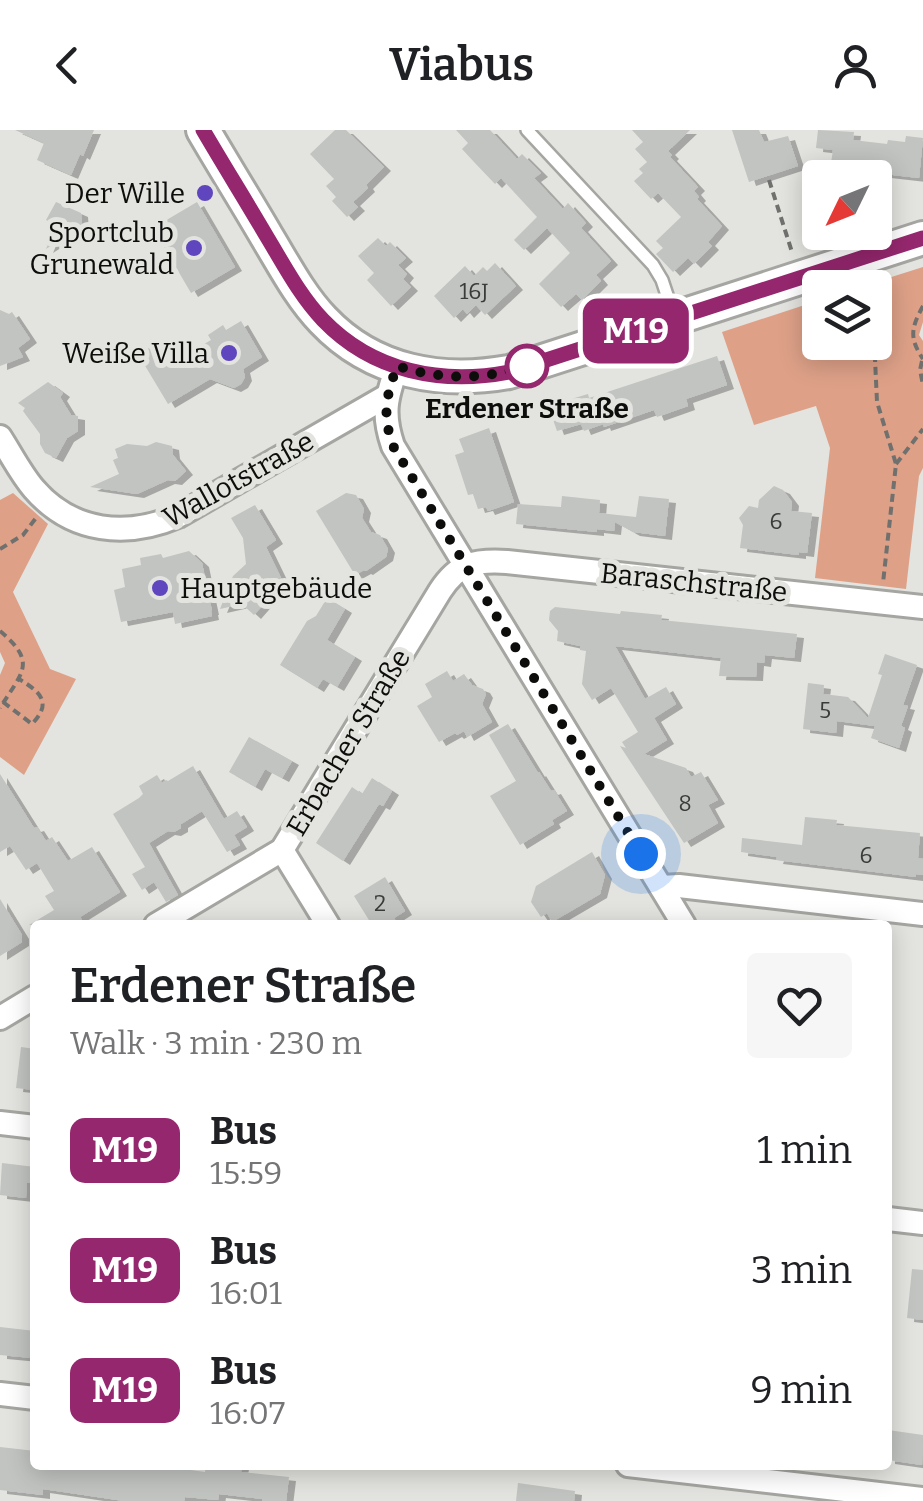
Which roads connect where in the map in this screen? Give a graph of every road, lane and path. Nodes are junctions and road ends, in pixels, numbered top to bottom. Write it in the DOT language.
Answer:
graph roads {
  1 [pos="203,130"];
  2 [pos="526,130"];
  3 [pos="769,180"];
  4 [pos="923,238"];
  5 [pos="793,256"];
  6 [pos="923,306"];
  7 [pos="675,319"];
  8 [pos="923,359"];
  9 [pos="876,360"];
  10 [pos="392,381"];
  11 [pos="923,386"];
  12 [pos="923,429"];
  13 [pos="0,437"];
  14 [pos="896,464"];
  15 [pos="47,502"];
  16 [pos="0,549"];
  17 [pos="466,565"];
  18 [pos="882,590"];
  19 [pos="923,607"];
  20 [pos="0,631"];
  21 [pos="19,678"];
  22 [pos="2,705"];
  23 [pos="282,850"];
  24 [pos="661,887"];
  25 [pos="923,914"];
  26 [pos="164,920"];
  27 [pos="325,920"];
  28 [pos="681,920"];
  29 [pos="30,1000"];
  30 [pos="0,1018"];
  31 [pos="0,1123"];
  32 [pos="30,1126"];
  33 [pos="892,1218"];
  34 [pos="923,1222"];
  35 [pos="0,1394"];
  36 [pos="30,1397"];
  37 [pos="673,1470"];
  38 [pos="923,1498"];
  1 -- 10 [label="main road"];
  2 -- 7 [label="lane"];
  3 -- 5 [label="path"];
  4 -- 7 [label="main road"];
  6 -- 8 [label="path"];
  7 -- 10 [label="main road"];
  8 -- 11 [label="path"];
  9 -- 14 [label="path"];
  10 -- 15 [label="street, Wallotstraße"];
  10 -- 17 [label="street"];
  12 -- 14 [label="path"];
  13 -- 15 [label="street, Wallotstraße"];
  14 -- 18 [label="path"];
  15 -- 16 [label="path"];
  17 -- 19 [label="street, Baraschstraße"];
  17 -- 23 [label="street, Erbacher Straße"];
  17 -- 24 [label="street"];
  20 -- 21 [label="path"];
  21 -- 22 [label="path"];
  21 -- 22 [label="path"];
  23 -- 26 [label="street, Erbacher Straße"];
  23 -- 27 [label="street"];
  24 -- 25 [label="street"];
  24 -- 28 [label="street"];
  29 -- 30 [label="street"];
  31 -- 32 [label="street"];
  33 -- 34 [label="street"];
  35 -- 36 [label="street"];
  37 -- 38 [label="street"];
}
